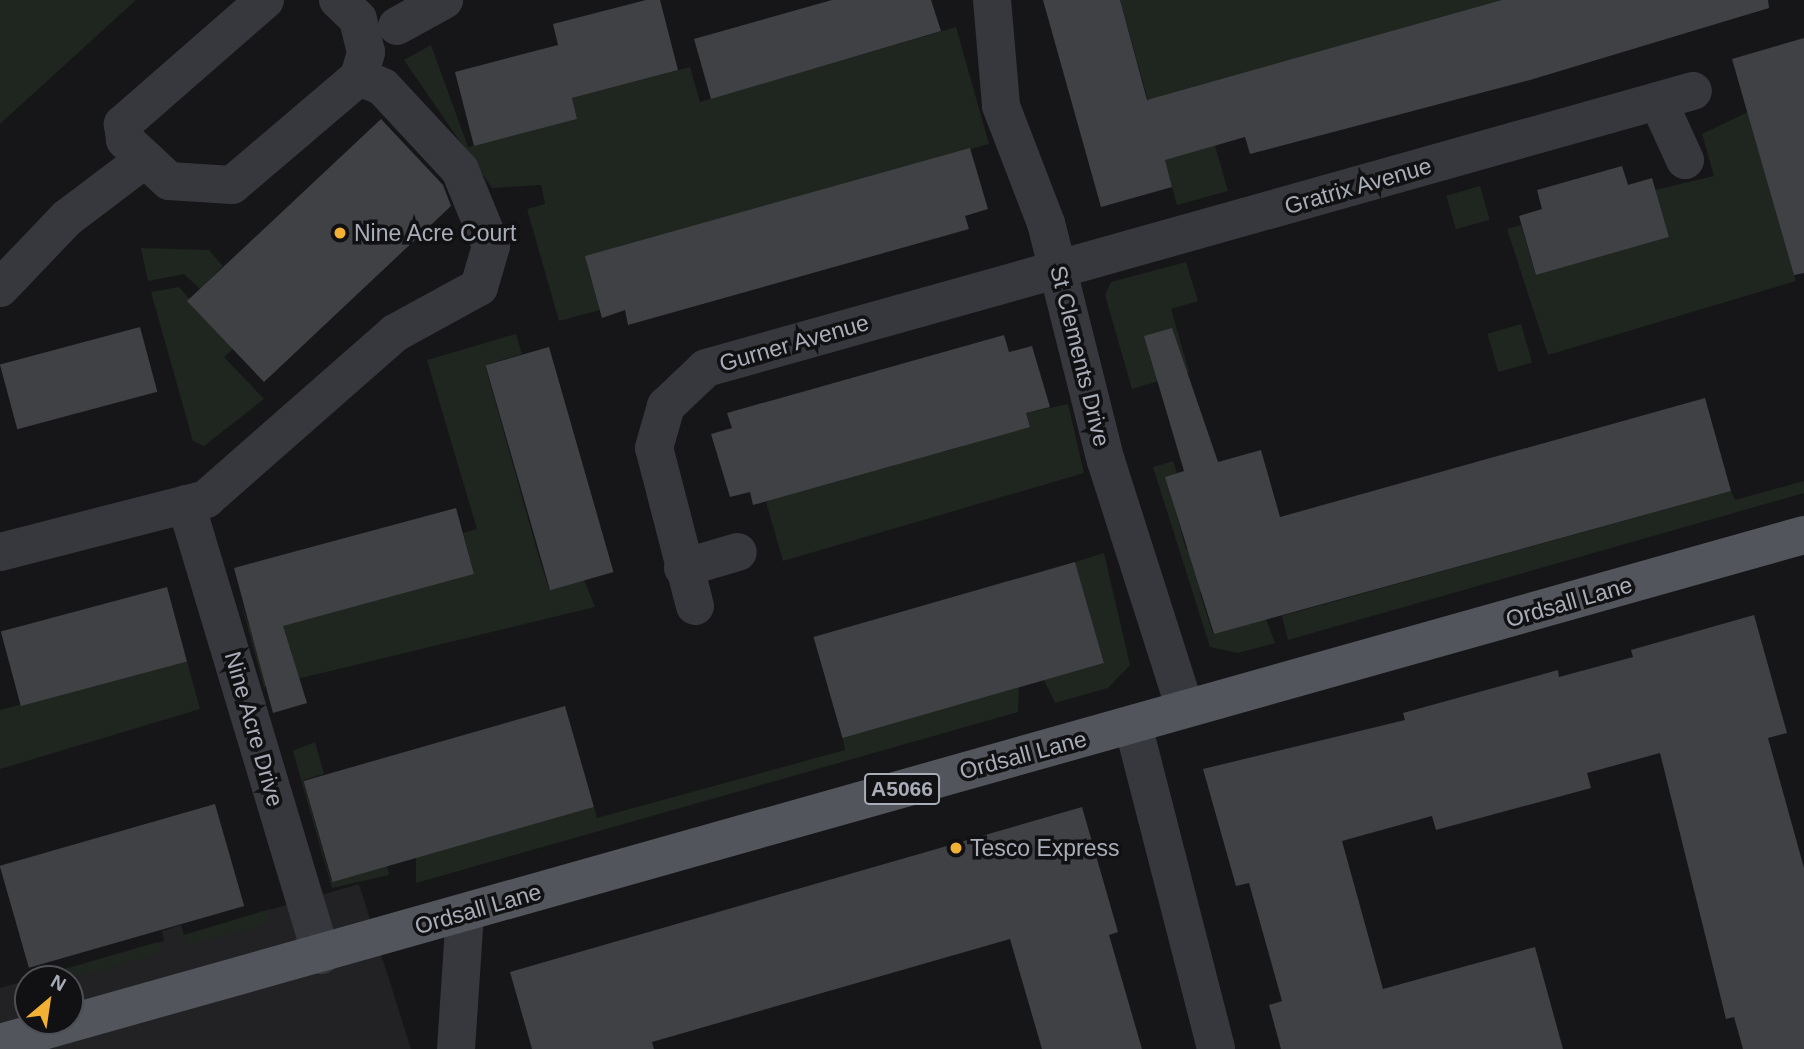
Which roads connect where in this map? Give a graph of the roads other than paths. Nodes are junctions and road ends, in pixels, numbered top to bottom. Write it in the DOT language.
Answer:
graph roads {
  1 [pos="265,0"];
  2 [pos="338,0"];
  3 [pos="444,0"];
  4 [pos="992,0"];
  5 [pos="397,26"];
  6 [pos="359,77"];
  7 [pos="145,159"];
  8 [pos="1685,160"];
  9 [pos="1058,270"];
  10 [pos="0,288"];
  11 [pos="186,504"];
  12 [pos="1804,536"];
  13 [pos="0,552"];
  14 [pos="738,552"];
  15 [pos="684,568"];
  16 [pos="695,606"];
  17 [pos="1185,709"];
  18 [pos="1133,725"];
  19 [pos="466,913"];
  20 [pos="321,955"];
  21 [pos="0,1043"];
  22 [pos="456,1049"];
  23 [pos="1216,1049"];
  1 -- 7 [label="street"];
  2 -- 6 [label="street"];
  3 -- 5 [label="street"];
  4 -- 9 [label="street, St Clements Drive"];
  6 -- 7 [label="street"];
  6 -- 11 [label="street"];
  7 -- 10 [label="street"];
  8 -- 9 [label="street, Gratrix Avenue"];
  9 -- 15 [label="street, Gurner Avenue"];
  9 -- 17 [label="street, St Clements Drive"];
  11 -- 13 [label="street"];
  11 -- 20 [label="street, Nine Acre Drive"];
  12 -- 17 [label="main road, Ordsall Lane / A5066"];
  14 -- 15 [label="street"];
  15 -- 16 [label="street, Gurner Avenue"];
  17 -- 18 [label="main road, Ordsall Lane / A5066"];
  18 -- 19 [label="main road, Ordsall Lane / A5066"];
  18 -- 23 [label="street"];
  19 -- 20 [label="main road, Ordsall Lane / A5066"];
  19 -- 22 [label="street"];
  20 -- 21 [label="main road, Ordsall Lane / A5066"];
}
